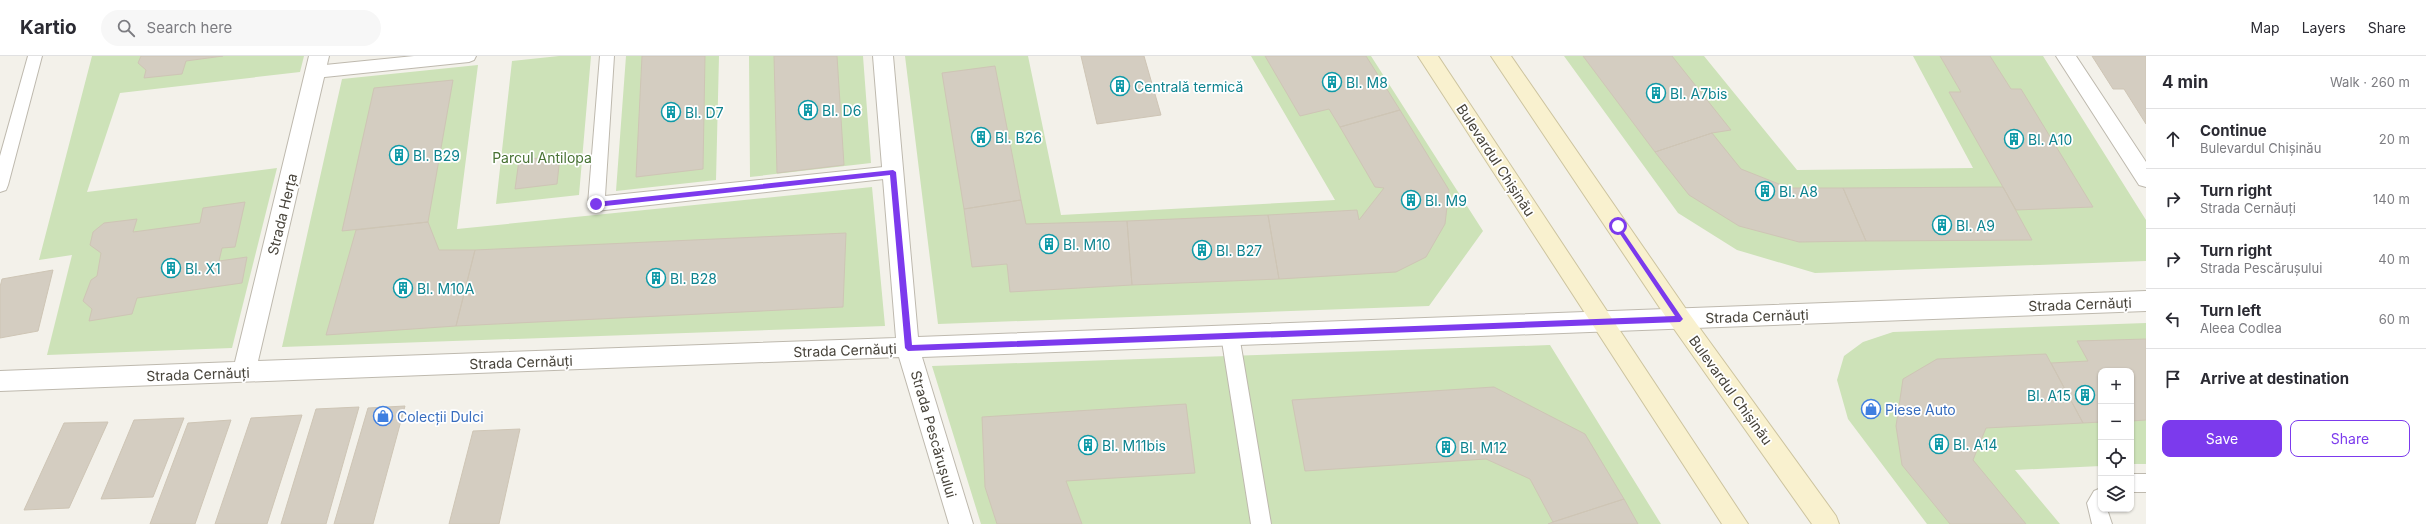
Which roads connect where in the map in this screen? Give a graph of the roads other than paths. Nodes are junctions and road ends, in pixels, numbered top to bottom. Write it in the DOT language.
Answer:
graph roads {
  1 [pos="35,56"];
  2 [pos="469,56"];
  3 [pos="607,56"];
  4 [pos="883,56"];
  5 [pos="1428,56"];
  6 [pos="1501,56"];
  7 [pos="2066,56"];
  8 [pos="317,64"];
  9 [pos="893,172"];
  10 [pos="2146,179"];
  11 [pos="0,185"];
  12 [pos="2146,301"];
  13 [pos="1680,319"];
  14 [pos="1602,321"];
  15 [pos="1230,335"];
  16 [pos="908,348"];
  17 [pos="244,372"];
  18 [pos="0,381"];
  19 [pos="2134,483"];
  20 [pos="2146,483"];
  21 [pos="2098,501"];
  22 [pos="2098,510"];
  23 [pos="2099,512"];
  24 [pos="961,524"];
  25 [pos="1260,524"];
  26 [pos="1736,524"];
  27 [pos="1827,524"];
  28 [pos="2102,524"];
  1 -- 11 [label="lane"];
  2 -- 8 [label="lane"];
  3 -- 9 [label="lane"];
  4 -- 9 [label="street, Strada Pescărușului"];
  5 -- 14 [label="main road, Bulevardul Chișinău"];
  6 -- 13 [label="main road, Bulevardul Chișinău"];
  7 -- 10 [label="street"];
  8 -- 17 [label="street, Strada Herța"];
  9 -- 16 [label="street, Strada Pescărușului"];
  12 -- 13 [label="street, Strada Cernăuți"];
  13 -- 14 [label="street, Strada Cernăuți"];
  13 -- 27 [label="main road, Bulevardul Chișinău"];
  14 -- 15 [label="street, Strada Cernăuți"];
  14 -- 26 [label="main road, Bulevardul Chișinău"];
  15 -- 16 [label="street, Strada Cernăuți"];
  15 -- 25 [label="lane"];
  16 -- 17 [label="street, Strada Cernăuți"];
  16 -- 24 [label="street, Strada Pescărușului"];
  17 -- 18 [label="street, Strada Cernăuți"];
  19 -- 20 [label="lane"];
  21 -- 22 [label="lane"];
  23 -- 28 [label="lane"];
}
